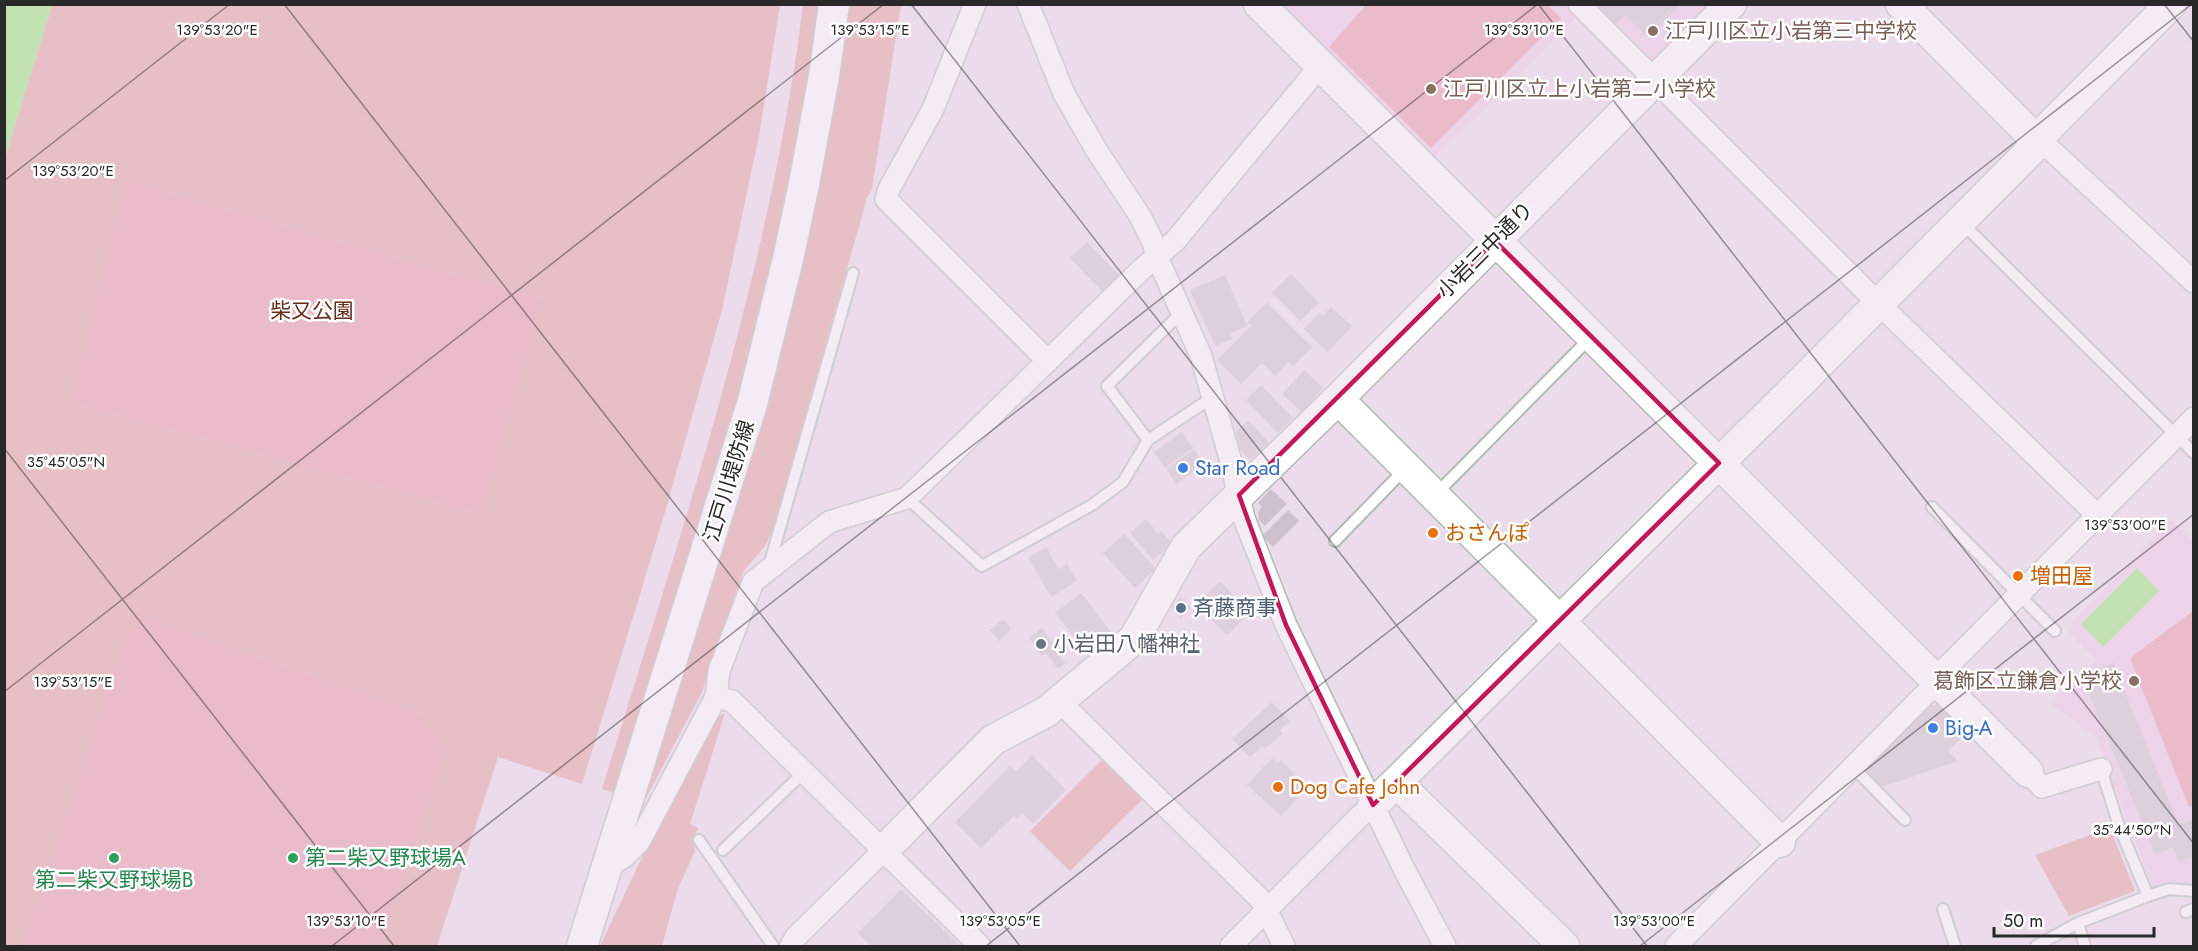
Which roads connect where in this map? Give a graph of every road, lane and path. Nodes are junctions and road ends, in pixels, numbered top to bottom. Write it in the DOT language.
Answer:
graph roads {
  1 [pos="834,4"];
  2 [pos="975,4"];
  3 [pos="1028,4"];
  4 [pos="1259,4"];
  5 [pos="1580,4"];
  6 [pos="1731,4"];
  7 [pos="1901,4"];
  8 [pos="2171,4"];
  9 [pos="1320,66"];
  10 [pos="1655,80"];
  11 [pos="2037,139"];
  12 [pos="1961,222"];
  13 [pos="1495,241"];
  14 [pos="1158,257"];
  15 [pos="853,273"];
  16 [pos="2193,282"];
  17 [pos="1880,304"];
  18 [pos="1182,312"];
  19 [pos="1591,336"];
  20 [pos="1048,361"];
  21 [pos="1213,397"];
  22 [pos="1338,399"];
  23 [pos="2193,418"];
  24 [pos="2176,436"];
  25 [pos="1148,440"];
  26 [pos="2193,453"];
  27 [pos="1719,463"];
  28 [pos="1407,468"];
  29 [pos="1239,495"];
  30 [pos="1434,495"];
  31 [pos="907,498"];
  32 [pos="1932,507"];
  33 [pos="2097,515"];
  34 [pos="1335,541"];
  35 [pos="768,569"];
  36 [pos="2019,594"];
  37 [pos="1559,621"];
  38 [pos="2055,631"];
  39 [pos="1936,680"];
  40 [pos="716,697"];
  41 [pos="1059,701"];
  42 [pos="1853,767"];
  43 [pos="2100,769"];
  44 [pos="804,772"];
  45 [pos="2028,772"];
  46 [pos="1397,783"];
  47 [pos="1373,805"];
  48 [pos="1905,820"];
  49 [pos="699,840"];
  50 [pos="1780,842"];
  51 [pos="723,850"];
  52 [pos="883,850"];
  53 [pos="607,867"];
  54 [pos="2193,891"];
  55 [pos="2148,896"];
  56 [pos="1943,909"];
  57 [pos="1267,910"];
  58 [pos="2078,923"];
  59 [pos="582,946"];
  60 [pos="773,946"];
  61 [pos="791,946"];
  62 [pos="980,946"];
  63 [pos="1231,946"];
  64 [pos="1284,946"];
  65 [pos="1445,946"];
  66 [pos="1564,946"];
  67 [pos="1676,946"];
  68 [pos="1955,946"];
  69 [pos="2036,946"];
  70 [pos="2085,946"];
  1 -- 53 [label="street, 江戸川堤防線"];
  2 -- 20 [label="street"];
  3 -- 14 [label="street"];
  4 -- 9 [label="street"];
  5 -- 10 [label="street"];
  6 -- 10 [label="street, 小岩三中通り"];
  7 -- 11 [label="street"];
  8 -- 11 [label="street"];
  9 -- 13 [label="street"];
  9 -- 14 [label="street"];
  10 -- 13 [label="street, 小岩三中通り"];
  10 -- 17 [label="street"];
  11 -- 12 [label="street"];
  11 -- 16 [label="street"];
  12 -- 17 [label="street"];
  12 -- 24 [label="lane"];
  13 -- 19 [label="street"];
  13 -- 22 [label="street, 小岩三中通り"];
  14 -- 18 [label="street"];
  14 -- 20 [label="street"];
  15 -- 35 [label="lane"];
  17 -- 27 [label="street"];
  17 -- 33 [label="street"];
  18 -- 21 [label="street"];
  18 -- 25 [label="lane"];
  19 -- 27 [label="street"];
  19 -- 30 [label="lane"];
  20 -- 31 [label="street"];
  21 -- 25 [label="lane"];
  21 -- 29 [label="street"];
  22 -- 28 [label="street"];
  22 -- 29 [label="street, 小岩三中通り"];
  23 -- 24 [label="street"];
  24 -- 26 [label="lane"];
  24 -- 33 [label="street"];
  25 -- 31 [label="lane"];
  27 -- 37 [label="street"];
  27 -- 39 [label="street"];
  28 -- 30 [label="street"];
  28 -- 34 [label="lane"];
  29 -- 41 [label="street, 小岩三中通り"];
  29 -- 47 [label="street"];
  30 -- 37 [label="street"];
  31 -- 35 [label="street"];
  32 -- 36 [label="lane"];
  33 -- 36 [label="street"];
  35 -- 40 [label="street"];
  36 -- 38 [label="lane"];
  36 -- 39 [label="street"];
  37 -- 46 [label="street"];
  37 -- 50 [label="street"];
  39 -- 42 [label="street"];
  39 -- 45 [label="street"];
  40 -- 44 [label="street"];
  40 -- 53 [label="street"];
  41 -- 52 [label="street, 小岩三中通り"];
  41 -- 57 [label="street"];
  42 -- 48 [label="lane"];
  42 -- 50 [label="street"];
  43 -- 45 [label="street"];
  43 -- 55 [label="lane"];
  44 -- 51 [label="lane"];
  44 -- 52 [label="street"];
  46 -- 47 [label="street"];
  46 -- 66 [label="street"];
  47 -- 57 [label="street"];
  47 -- 65 [label="street"];
  49 -- 60 [label="lane"];
  50 -- 67 [label="street"];
  52 -- 61 [label="street"];
  52 -- 62 [label="street"];
  53 -- 59 [label="street, 江戸川堤防線"];
  54 -- 55 [label="lane"];
  55 -- 58 [label="lane"];
  56 -- 68 [label="lane"];
  57 -- 63 [label="street"];
  57 -- 64 [label="street"];
  58 -- 69 [label="lane"];
  58 -- 70 [label="lane"];
}
